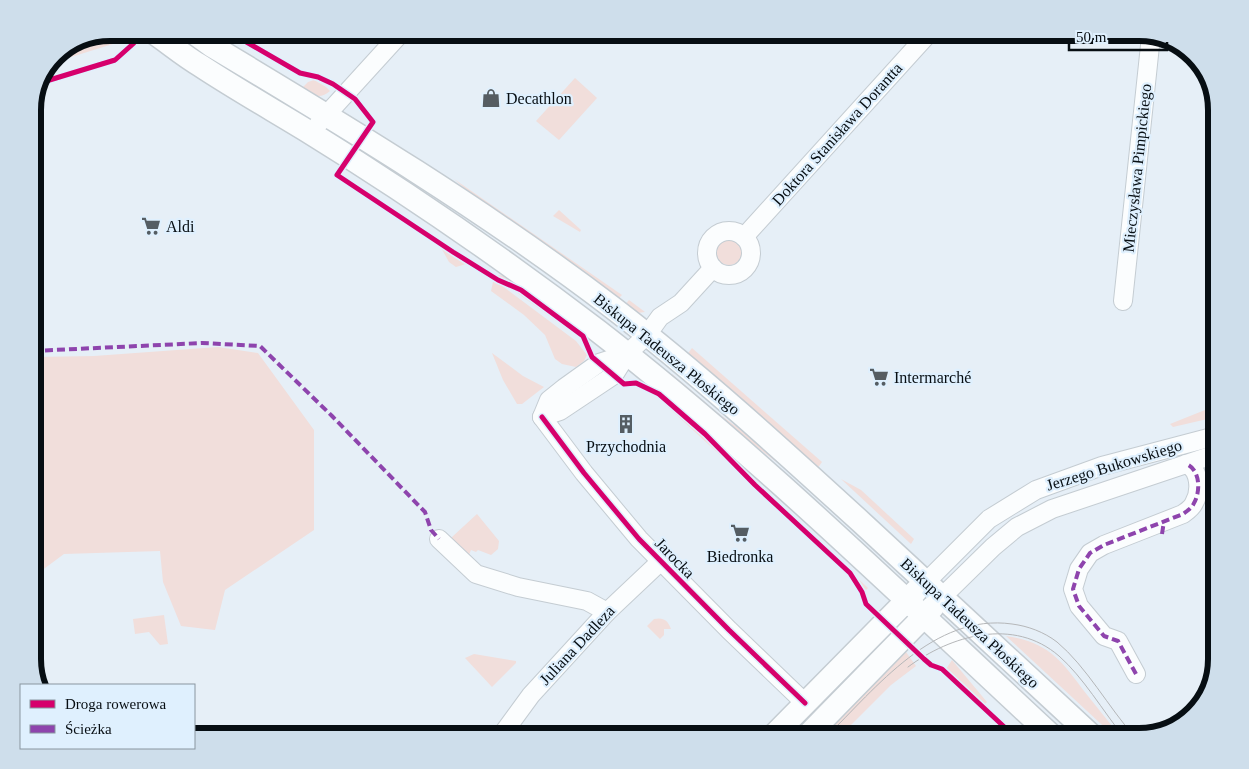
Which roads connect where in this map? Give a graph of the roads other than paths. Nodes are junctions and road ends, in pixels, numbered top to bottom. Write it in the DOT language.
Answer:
graph roads {
  1 [pos="166,41"];
  2 [pos="206,41"];
  3 [pos="394,41"];
  4 [pos="921,41"];
  5 [pos="1150,43"];
  6 [pos="327,114"];
  7 [pos="310,132"];
  8 [pos="744,237"];
  9 [pos="713,268"];
  10 [pos="1123,301"];
  11 [pos="647,335"];
  12 [pos="627,354"];
  13 [pos="1208,438"];
  14 [pos="1208,457"];
  15 [pos="1186,464"];
  16 [pos="439,539"];
  17 [pos="661,561"];
  18 [pos="934,590"];
  19 [pos="905,601"];
  20 [pos="606,612"];
  21 [pos="923,617"];
  22 [pos="1136,674"];
  23 [pos="805,704"];
  24 [pos="507,728"];
  25 [pos="781,728"];
  26 [pos="814,728"];
  27 [pos="1043,728"];
  28 [pos="1083,728"];
  1 -- 7 [label="main road, Biskupa Tadeusza Płoskiego"];
  2 -- 6 [label="main road, Biskupa Tadeusza Płoskiego"];
  3 -- 6 [label="street"];
  4 -- 8 [label="street, Doktora Stanisława Dorantta"];
  5 -- 10 [label="street, Mieczysława Pimpickiego"];
  6 -- 7 [label="street"];
  6 -- 11 [label="main road, Biskupa Tadeusza Płoskiego"];
  7 -- 12 [label="main road, Biskupa Tadeusza Płoskiego"];
  8 -- 9 [label="street"];
  8 -- 9 [label="street"];
  9 -- 11 [label="street"];
  11 -- 12 [label="street"];
  11 -- 18 [label="main road, Biskupa Tadeusza Płoskiego"];
  12 -- 17 [label="street, Jarocka"];
  12 -- 19 [label="main road, Biskupa Tadeusza Płoskiego"];
  13 -- 18 [label="street, Jerzego Bukowskiego"];
  14 -- 15 [label="street, Jerzego Bukowskiego"];
  15 -- 18 [label="street, Jerzego Bukowskiego"];
  15 -- 22 [label="street"];
  16 -- 20 [label="street"];
  17 -- 20 [label="street, Juliana Dadleza"];
  17 -- 23 [label="street, Jarocka"];
  18 -- 19 [label="main road"];
  18 -- 21 [label="main road"];
  18 -- 28 [label="main road, Biskupa Tadeusza Płoskiego"];
  19 -- 21 [label="main road, Biskupa Tadeusza Płoskiego"];
  19 -- 23 [label="main road"];
  20 -- 24 [label="street, Juliana Dadleza"];
  21 -- 26 [label="main road"];
  21 -- 27 [label="main road, Biskupa Tadeusza Płoskiego"];
  23 -- 25 [label="main road"];
}
